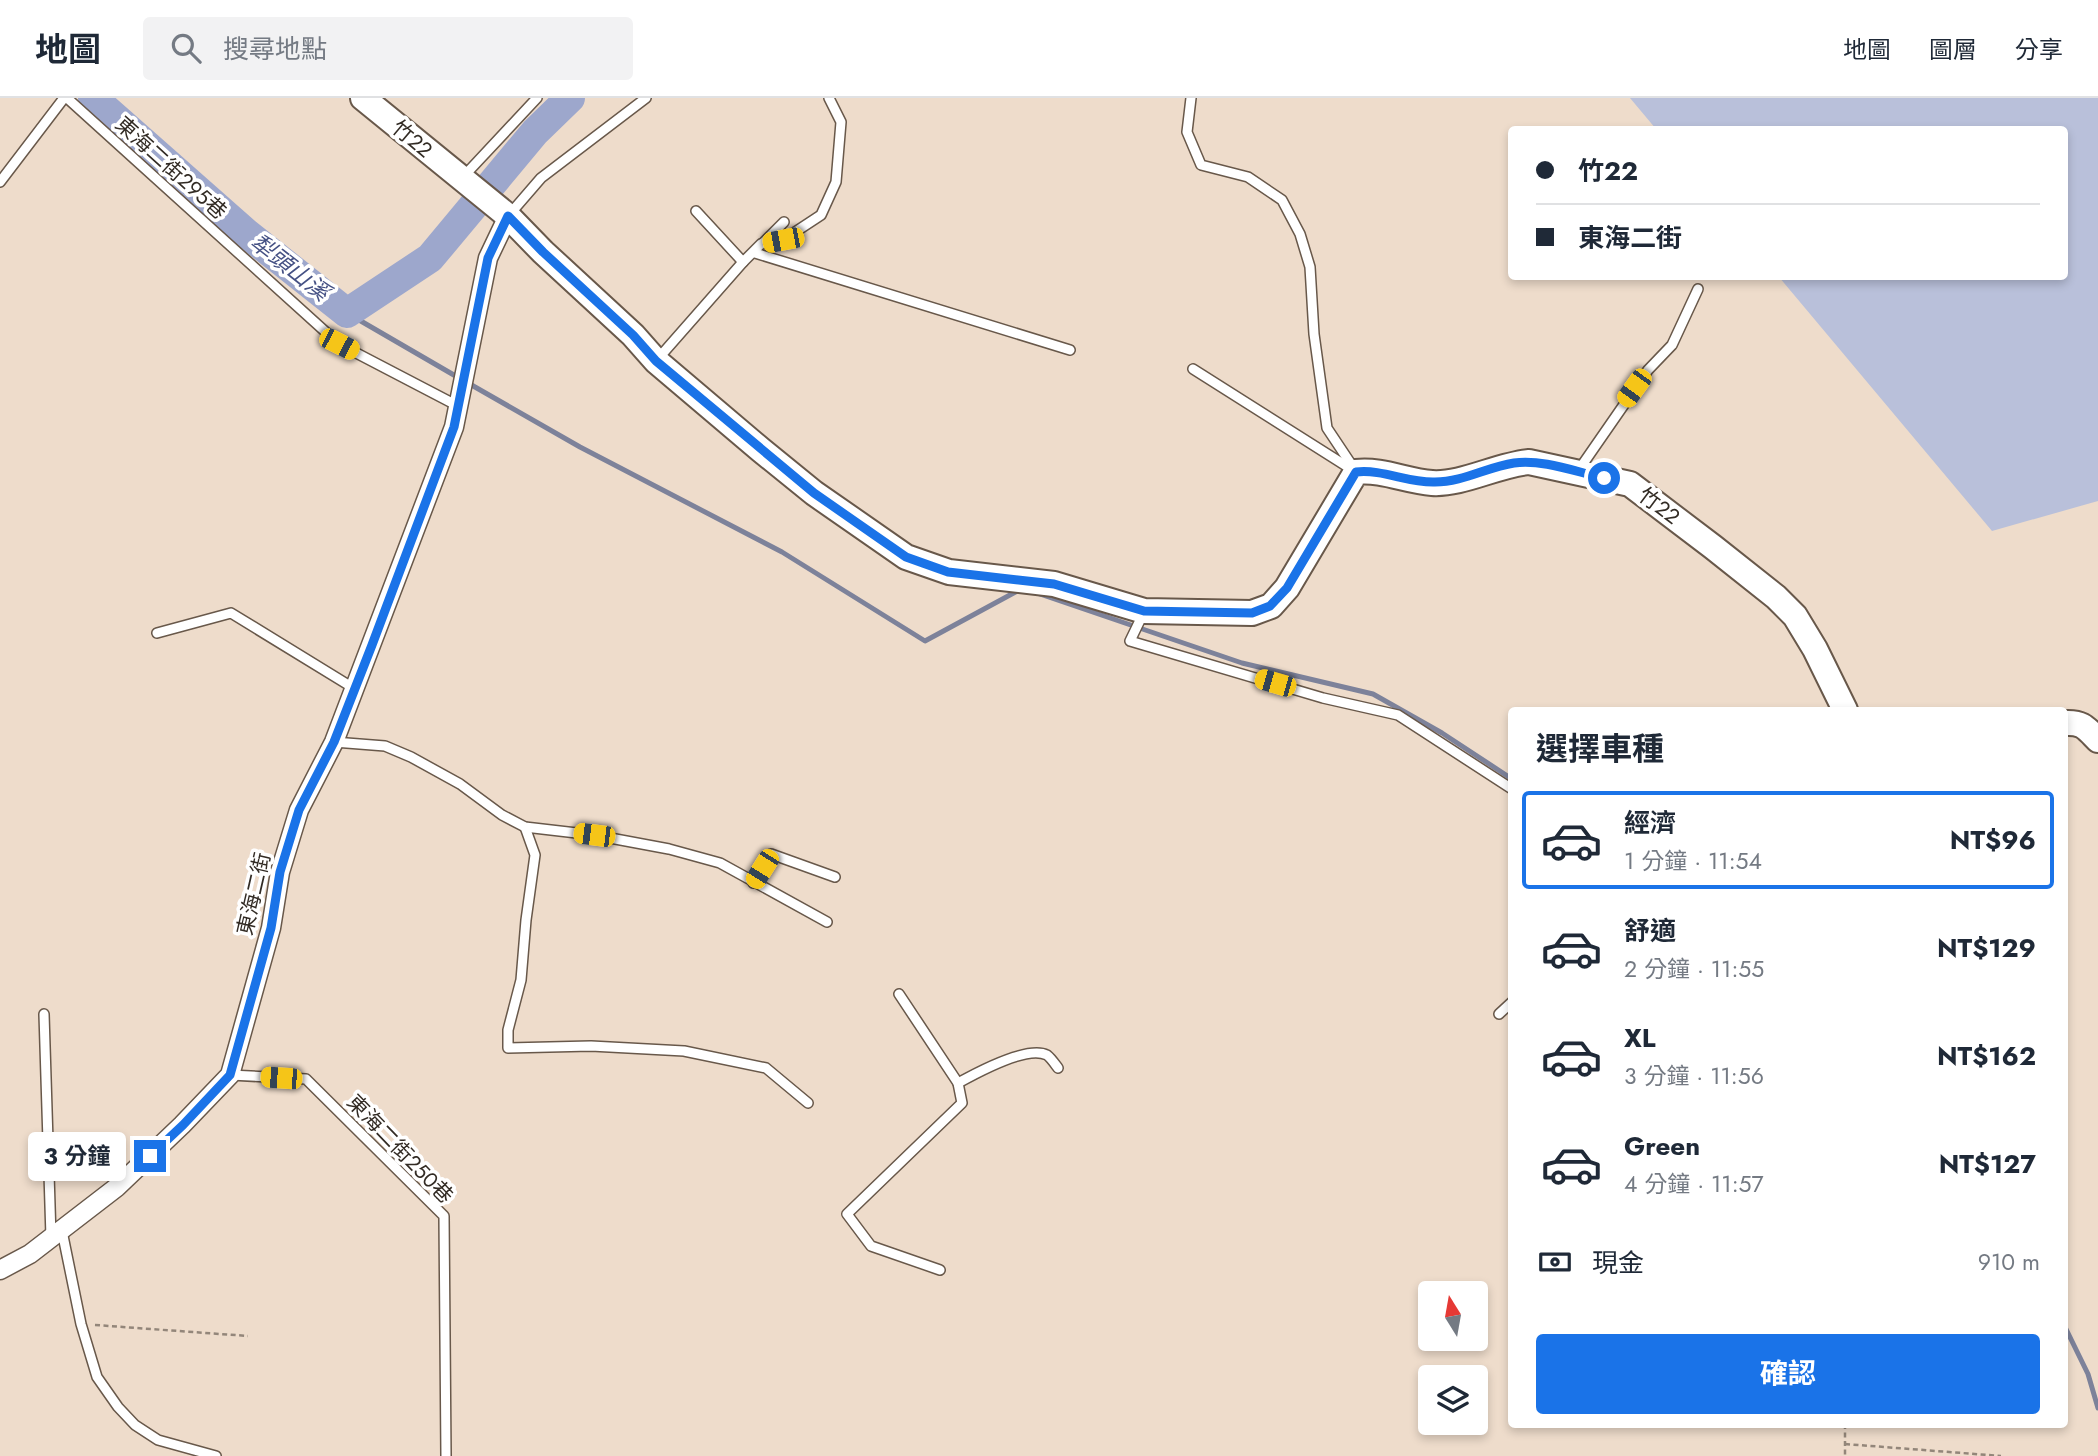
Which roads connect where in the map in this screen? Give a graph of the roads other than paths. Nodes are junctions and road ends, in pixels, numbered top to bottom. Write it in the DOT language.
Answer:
graph roads {
  1 [pos="66,98"];
  2 [pos="363,98"];
  3 [pos="537,98"];
  4 [pos="646,98"];
  5 [pos="829,98"];
  6 [pos="1191,98"];
  7 [pos="460,180"];
  8 [pos="0,182"];
  9 [pos="696,211"];
  10 [pos="508,216"];
  11 [pos="784,222"];
  12 [pos="761,244"];
  13 [pos="755,253"];
  14 [pos="743,262"];
  15 [pos="1698,289"];
  16 [pos="1070,350"];
  17 [pos="656,361"];
  18 [pos="1193,369"];
  19 [pos="458,406"];
  20 [pos="1356,472"];
  21 [pos="1577,472"];
  22 [pos="1144,611"];
  23 [pos="157,633"];
  24 [pos="355,689"];
  25 [pos="1844,707"];
  26 [pos="2068,723"];
  27 [pos="2098,740"];
  28 [pos="334,742"];
  29 [pos="1508,786"];
  30 [pos="525,827"];
  31 [pos="835,877"];
  32 [pos="753,883"];
  33 [pos="827,922"];
  34 [pos="899,993"];
  35 [pos="1508,1006"];
  36 [pos="44,1014"];
  37 [pos="1499,1014"];
  38 [pos="1058,1068"];
  39 [pos="230,1075"];
  40 [pos="958,1083"];
  41 [pos="808,1103"];
  42 [pos="57,1235"];
  43 [pos="0,1270"];
  44 [pos="940,1270"];
  45 [pos="216,1456"];
  46 [pos="446,1456"];
  1 -- 8 [label="lane, 東海二街295巷"];
  1 -- 19 [label="lane, 東海二街295巷"];
  2 -- 7 [label="street, 竹22 / 竹22"];
  3 -- 7 [label="lane"];
  4 -- 10 [label="lane"];
  5 -- 12 [label="lane"];
  6 -- 20 [label="lane"];
  7 -- 10 [label="street, 竹22"];
  9 -- 14 [label="lane"];
  10 -- 17 [label="street, 竹22"];
  10 -- 19 [label="street, 東海二街"];
  11 -- 12 [label="lane"];
  12 -- 13 [label="lane"];
  13 -- 14 [label="lane"];
  13 -- 16 [label="lane"];
  14 -- 17 [label="lane"];
  15 -- 21 [label="lane"];
  17 -- 22 [label="street, 竹22"];
  18 -- 20 [label="lane"];
  19 -- 24 [label="street, 東海二街"];
  20 -- 21 [label="street, 竹22 / 竹22"];
  20 -- 22 [label="street, 竹22"];
  21 -- 25 [label="street, 竹22 / 竹22"];
  22 -- 29 [label="lane"];
  23 -- 24 [label="lane"];
  24 -- 28 [label="street, 東海二街"];
  26 -- 27 [label="street"];
  28 -- 30 [label="lane"];
  28 -- 39 [label="street, 東海二街"];
  30 -- 32 [label="lane"];
  30 -- 41 [label="lane"];
  31 -- 32 [label="lane"];
  32 -- 33 [label="lane"];
  34 -- 40 [label="lane"];
  35 -- 37 [label="lane"];
  36 -- 42 [label="lane"];
  38 -- 40 [label="lane"];
  39 -- 42 [label="street, 東海二街"];
  39 -- 46 [label="lane, 東海二街250巷"];
  40 -- 44 [label="lane"];
  42 -- 43 [label="street, 東海二街"];
  42 -- 45 [label="lane"];
}
